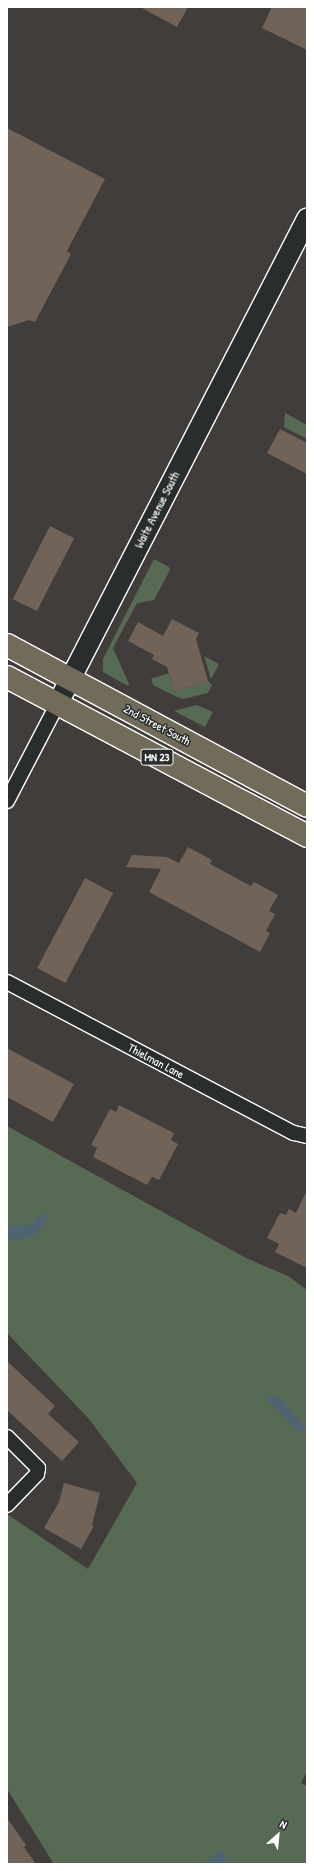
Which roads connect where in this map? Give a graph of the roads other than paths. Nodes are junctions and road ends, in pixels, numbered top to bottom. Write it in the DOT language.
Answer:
graph roads {
  1 [pos="307,219"];
  2 [pos="7,645"];
  3 [pos="7,677"];
  4 [pos="70,679"];
  5 [pos="57,704"];
  6 [pos="7,801"];
  7 [pos="307,806"];
  8 [pos="307,836"];
  9 [pos="7,982"];
  10 [pos="307,1136"];
  11 [pos="7,1437"];
  12 [pos="7,1505"];
  1 -- 4 [label="street, Waite Avenue South"];
  2 -- 4 [label="highway, 2nd Street South / MN 23"];
  3 -- 5 [label="highway, MN 23"];
  4 -- 5 [label="street, Waite Avenue South"];
  4 -- 7 [label="highway, 2nd Street South / MN 23"];
  5 -- 6 [label="street, Waite Avenue South"];
  5 -- 8 [label="highway, MN 23"];
  9 -- 10 [label="street, Thielman Lane"];
  11 -- 12 [label="street"];
}
